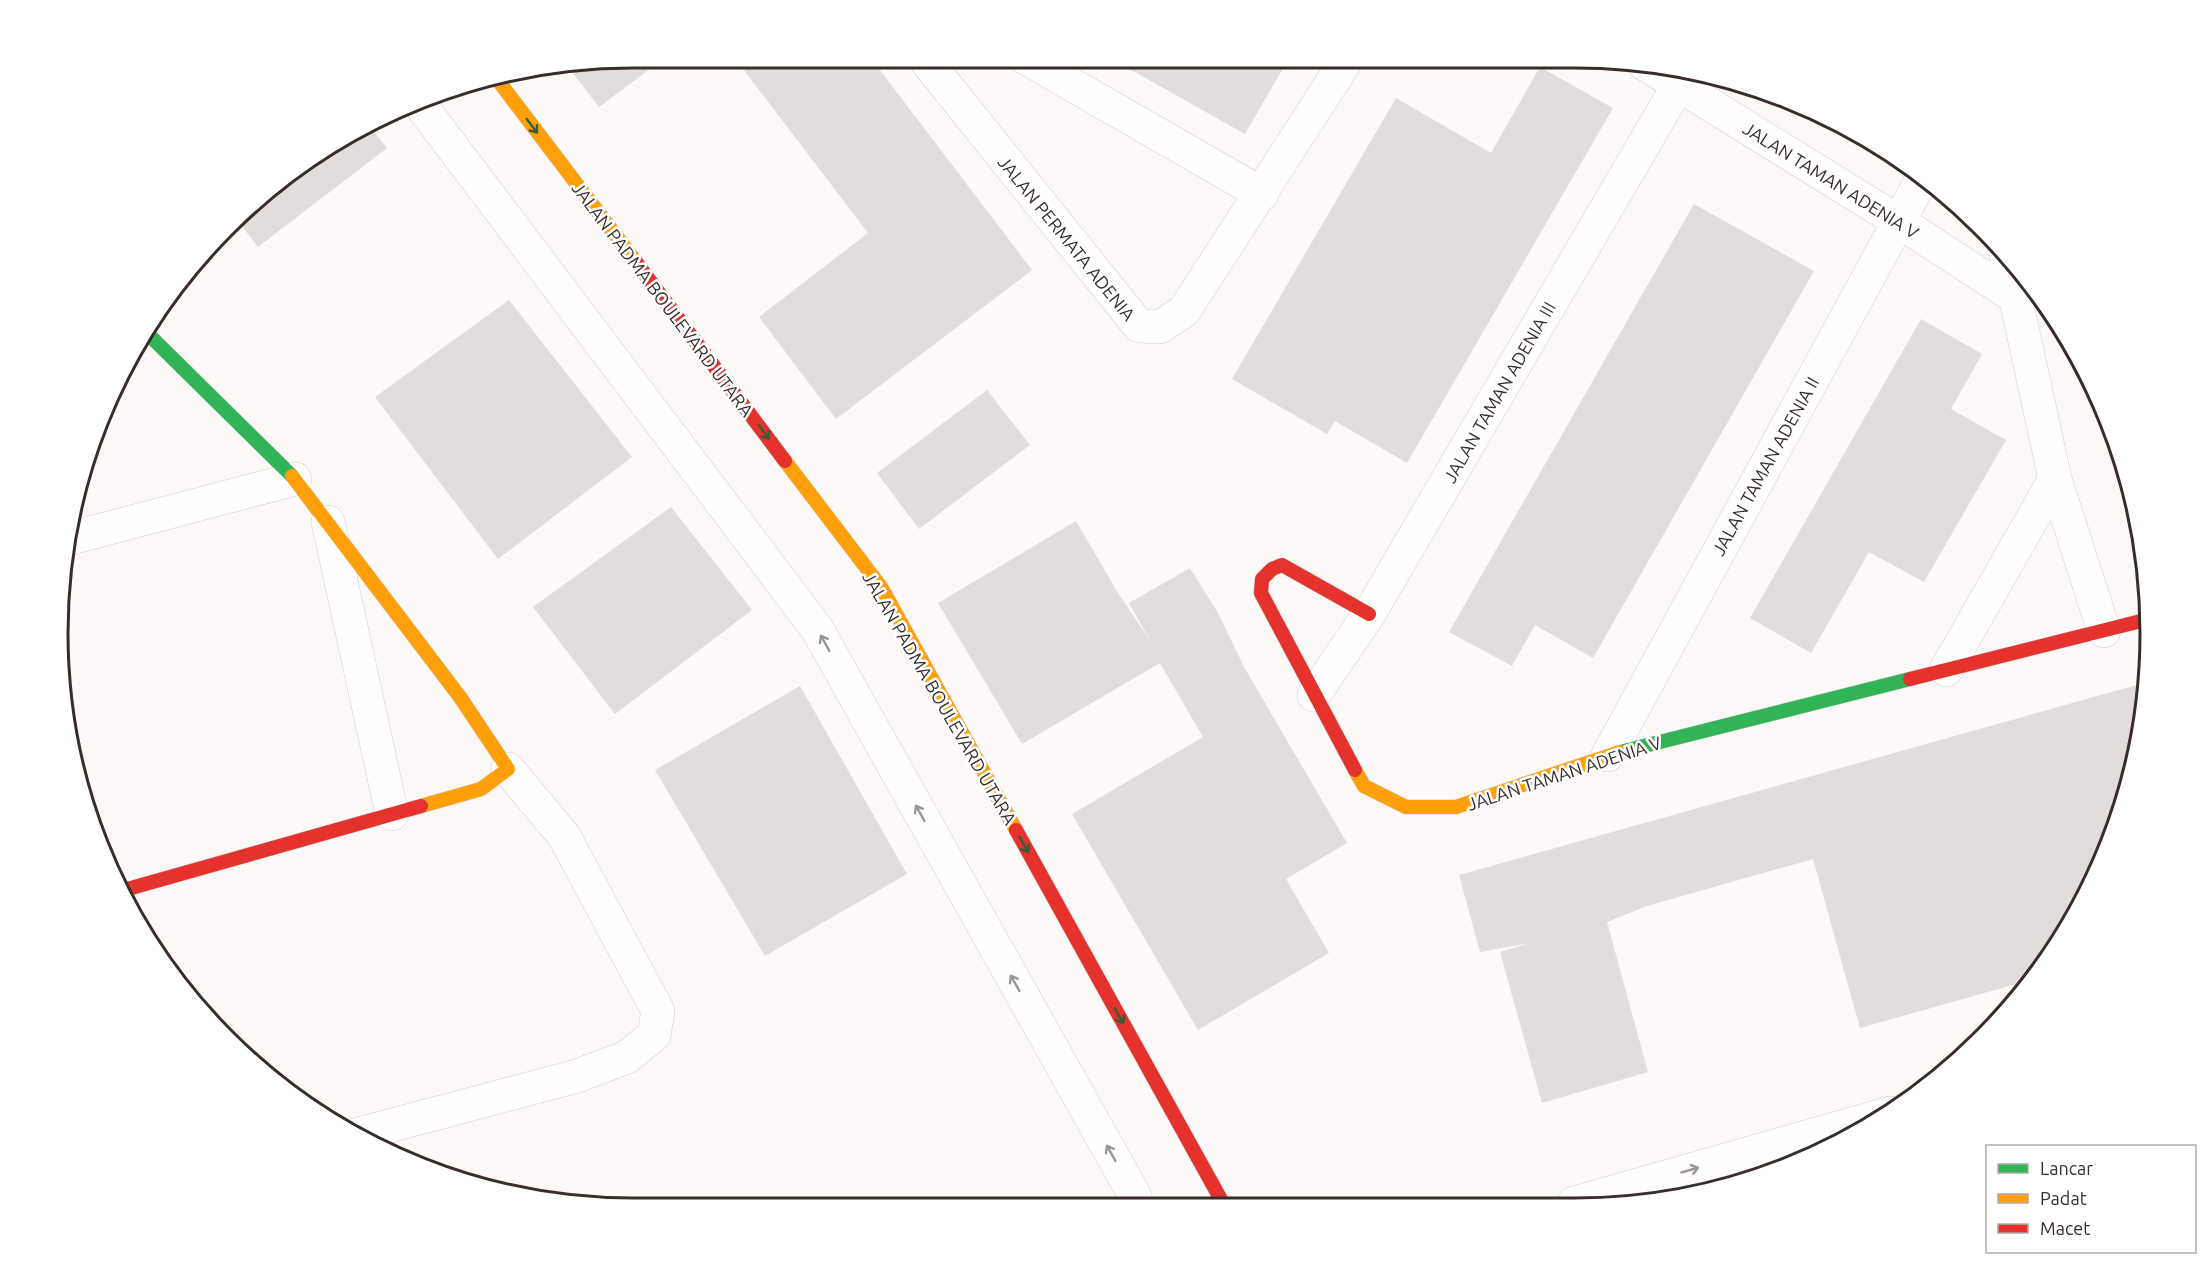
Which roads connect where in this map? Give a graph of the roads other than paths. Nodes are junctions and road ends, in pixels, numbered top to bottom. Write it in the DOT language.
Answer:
graph roads {
  1 [pos="932,68"];
  2 [pos="1043,68"];
  3 [pos="1342,68"];
  4 [pos="1658,74"];
  5 [pos="500,83"];
  6 [pos="1678,86"];
  7 [pos="423,108"];
  8 [pos="1919,184"];
  9 [pos="1262,194"];
  10 [pos="1898,221"];
  11 [pos="2011,274"];
  12 [pos="2018,299"];
  13 [pos="151,337"];
  14 [pos="295,478"];
  15 [pos="2055,479"];
  16 [pos="328,522"];
  17 [pos="76,537"];
  18 [pos="1369,614"];
  19 [pos="2140,622"];
  20 [pos="2104,631"];
  21 [pos="1946,670"];
  22 [pos="1314,695"];
  23 [pos="1608,755"];
  24 [pos="508,769"];
  25 [pos="392,814"];
  26 [pos="129,888"];
  27 [pos="1858,1122"];
  28 [pos="368,1131"];
  29 [pos="1595,1197"];
  30 [pos="1135,1198"];
  31 [pos="1220,1198"];
  1 -- 9 [label="street, JALAN PERMATA ADENIA"];
  2 -- 9 [label="street"];
  3 -- 9 [label="street, JALAN PERMATA ADENIA"];
  4 -- 6 [label="street, JALAN TAMAN ADENIA V"];
  5 -- 31 [label="street, JALAN PADMA BOULEVARD UTARA, one-way"];
  6 -- 10 [label="street, JALAN TAMAN ADENIA V"];
  6 -- 18 [label="street, JALAN TAMAN ADENIA III"];
  30 -- 7 [label="street, one-way"];
  8 -- 10 [label="street, JALAN TAMAN ADENIA II"];
  10 -- 12 [label="street, JALAN TAMAN ADENIA V"];
  10 -- 23 [label="street, JALAN TAMAN ADENIA II"];
  11 -- 12 [label="street"];
  12 -- 15 [label="street"];
  13 -- 14 [label="street"];
  14 -- 16 [label="street"];
  14 -- 17 [label="street"];
  15 -- 20 [label="street"];
  15 -- 21 [label="street"];
  16 -- 24 [label="street"];
  16 -- 25 [label="street"];
  18 -- 22 [label="street, JALAN TAMAN ADENIA III"];
  18 -- 22 [label="street, JALAN TAMAN ADENIA V"];
  19 -- 20 [label="street, JALAN TAMAN ADENIA V"];
  20 -- 21 [label="street, JALAN TAMAN ADENIA V"];
  21 -- 23 [label="street, JALAN TAMAN ADENIA V"];
  22 -- 23 [label="street, JALAN TAMAN ADENIA V"];
  24 -- 25 [label="street"];
  24 -- 28 [label="street"];
  25 -- 26 [label="street"];
  29 -- 27 [label="street, one-way"];
}
